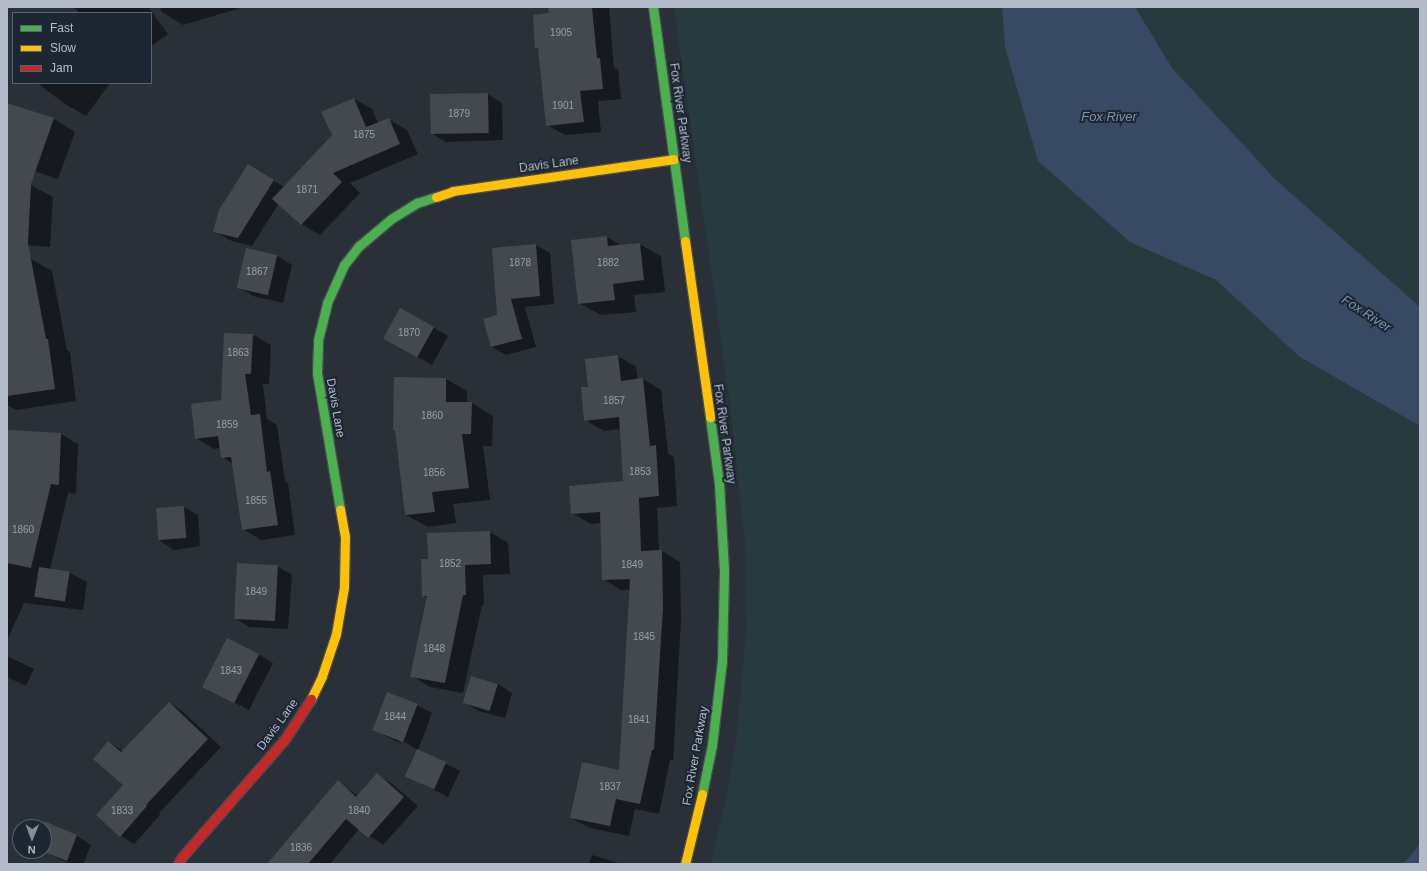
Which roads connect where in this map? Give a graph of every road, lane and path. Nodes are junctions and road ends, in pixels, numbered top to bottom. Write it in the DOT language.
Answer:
graph roads {
  1 [pos="653,7"];
  2 [pos="674,160"];
  3 [pos="178,864"];
  4 [pos="685,864"];
  1 -- 2 [label="street, Fox River Parkway"];
  2 -- 3 [label="street, Davis Lane"];
  2 -- 4 [label="street, Fox River Parkway"];
}
